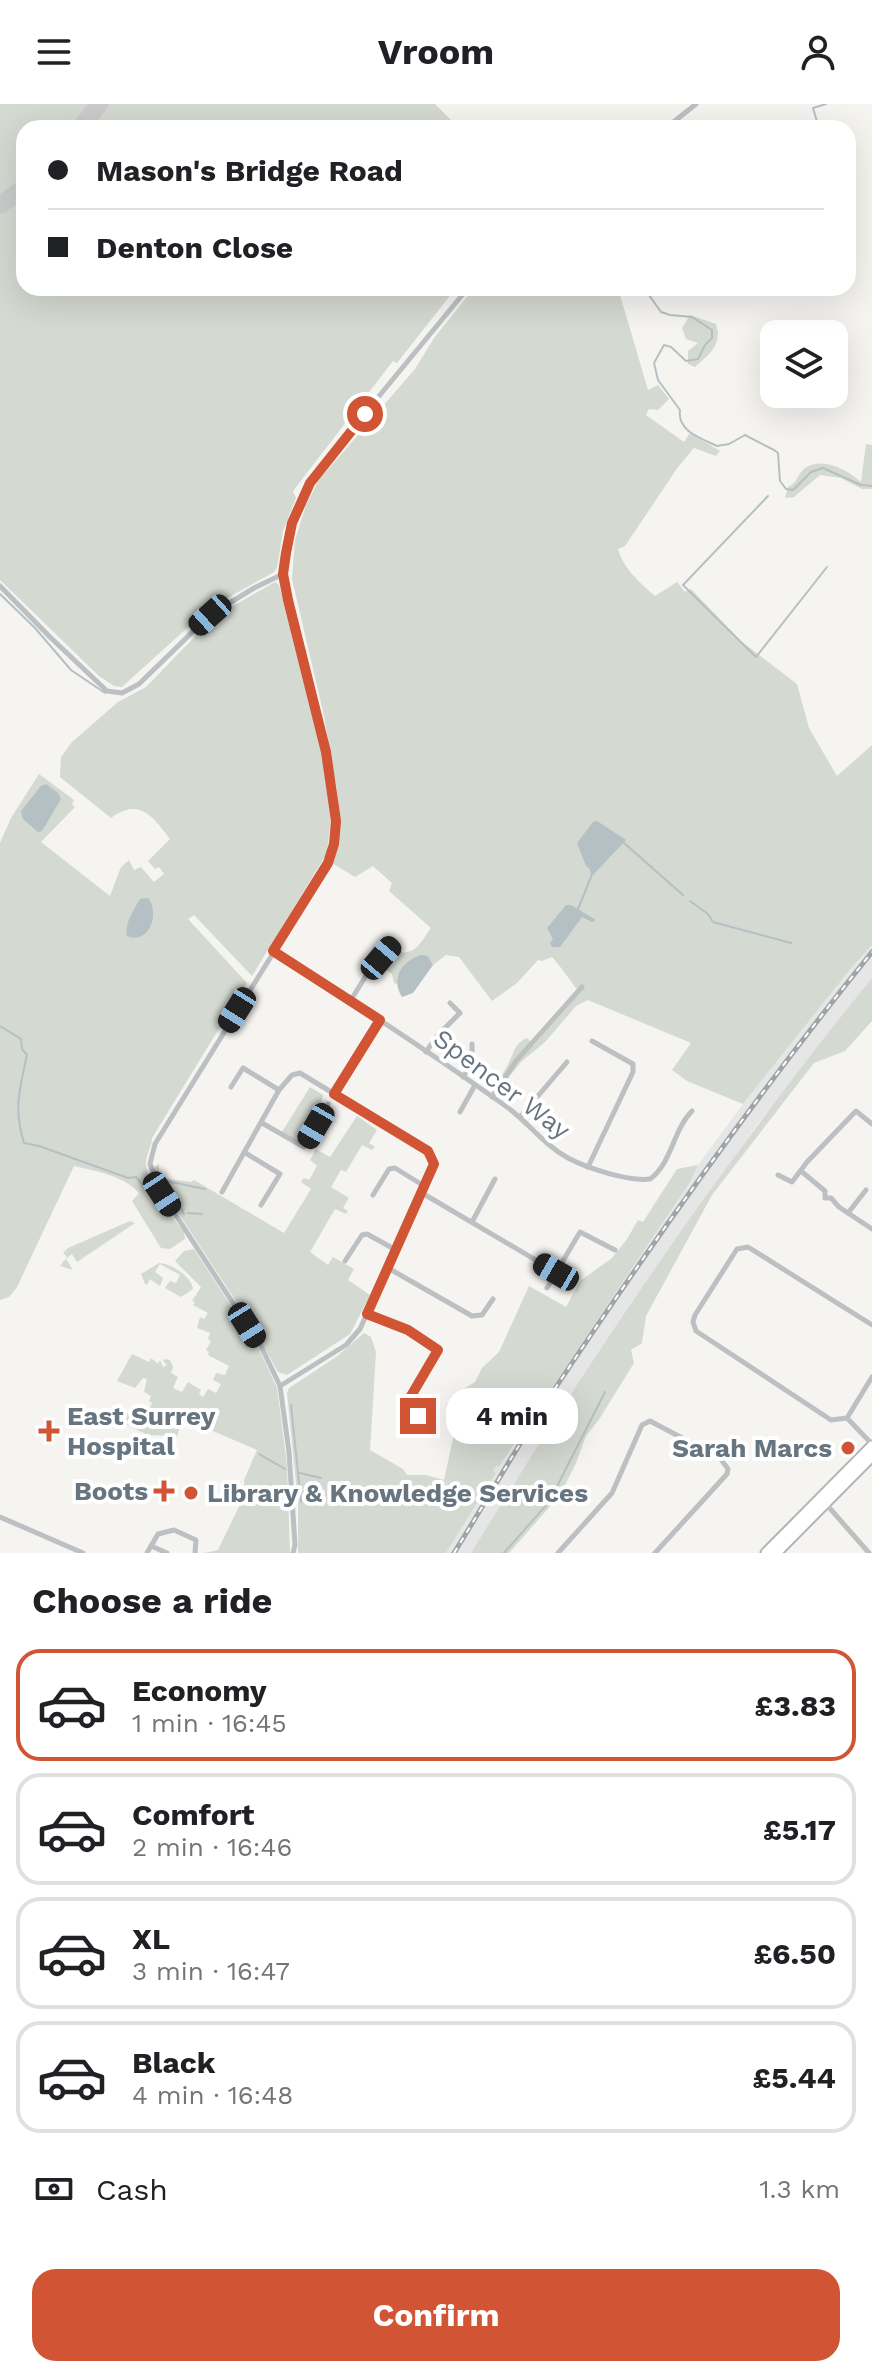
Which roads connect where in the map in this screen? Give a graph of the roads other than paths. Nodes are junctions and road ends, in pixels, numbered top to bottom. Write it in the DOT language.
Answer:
graph roads {
  1 [pos="696,104"];
  2 [pos="676,120"];
  3 [pos="462,296"];
  4 [pos="283,574"];
  5 [pos="0,586"];
  6 [pos="393,943"];
  7 [pos="273,951"];
  8 [pos="582,987"];
  9 [pos="351,1000"];
  10 [pos="450,1003"];
  11 [pos="380,1020"];
  12 [pos="592,1041"];
  13 [pos="472,1044"];
  14 [pos="426,1052"];
  15 [pos="567,1062"];
  16 [pos="463,1077"];
  17 [pos="475,1085"];
  18 [pos="231,1087"];
  19 [pos="279,1090"];
  20 [pos="334,1094"];
  21 [pos="492,1097"];
  22 [pos="328,1104"];
  23 [pos="692,1111"];
  24 [pos="460,1112"];
  25 [pos="520,1117"];
  26 [pos="262,1123"];
  27 [pos="872,1124"];
  28 [pos="244,1152"];
  29 [pos="588,1167"];
  30 [pos="801,1171"];
  31 [pos="778,1175"];
  32 [pos="495,1179"];
  33 [pos="423,1189"];
  34 [pos="866,1190"];
  35 [pos="222,1192"];
  36 [pos="373,1195"];
  37 [pos="261,1205"];
  38 [pos="848,1213"];
  39 [pos="472,1222"];
  40 [pos="872,1229"];
  41 [pos="396,1250"];
  42 [pos="615,1250"];
  43 [pos="345,1261"];
  44 [pos="388,1268"];
  45 [pos="556,1272"];
  46 [pos="547,1288"];
  47 [pos="493,1299"];
  48 [pos="367,1314"];
  49 [pos="872,1325"];
  50 [pos="872,1377"];
  51 [pos="280,1386"];
  52 [pos="399,1417"];
  53 [pos="847,1418"];
  54 [pos="872,1445"];
  55 [pos="872,1456"];
  56 [pos="826,1504"];
  57 [pos="0,1517"];
  58 [pos="151,1546"];
  59 [pos="83,1553"];
  60 [pos="147,1553"];
  61 [pos="167,1553"];
  62 [pos="195,1553"];
  63 [pos="293,1553"];
  64 [pos="558,1553"];
  65 [pos="655,1553"];
  66 [pos="766,1553"];
  67 [pos="776,1553"];
  68 [pos="869,1553"];
  1 -- 2 [label="street"];
  3 -- 4 [label="street"];
  4 -- 5 [label="street"];
  4 -- 7 [label="street"];
  6 -- 9 [label="street"];
  7 -- 9 [label="street, Spencer Way"];
  7 -- 51 [label="street"];
  8 -- 21 [label="street"];
  9 -- 11 [label="street, Spencer Way"];
  10 -- 14 [label="street"];
  11 -- 14 [label="street, Spencer Way"];
  11 -- 20 [label="street"];
  12 -- 29 [label="street"];
  13 -- 16 [label="street"];
  14 -- 16 [label="street, Spencer Way"];
  15 -- 25 [label="street"];
  16 -- 17 [label="street, Spencer Way"];
  17 -- 21 [label="street, Spencer Way"];
  17 -- 24 [label="street"];
  18 -- 19 [label="street"];
  19 -- 20 [label="street"];
  19 -- 26 [label="street"];
  20 -- 33 [label="street"];
  21 -- 25 [label="street, Spencer Way"];
  22 -- 26 [label="street"];
  23 -- 29 [label="street, Spencer Way"];
  25 -- 29 [label="street, Spencer Way"];
  26 -- 28 [label="street"];
  27 -- 30 [label="street"];
  28 -- 35 [label="street"];
  28 -- 37 [label="street"];
  30 -- 31 [label="street"];
  30 -- 38 [label="street"];
  32 -- 39 [label="street"];
  33 -- 36 [label="street"];
  33 -- 39 [label="street"];
  33 -- 41 [label="street"];
  34 -- 38 [label="street"];
  38 -- 40 [label="street"];
  39 -- 45 [label="street"];
  41 -- 43 [label="street"];
  41 -- 44 [label="street"];
  42 -- 45 [label="street"];
  44 -- 47 [label="street"];
  44 -- 48 [label="street"];
  45 -- 46 [label="street"];
  48 -- 51 [label="street"];
  48 -- 52 [label="street"];
  49 -- 53 [label="street"];
  50 -- 53 [label="street"];
  51 -- 63 [label="street"];
  53 -- 54 [label="street"];
  54 -- 66 [label="main road"];
  55 -- 56 [label="main road"];
  56 -- 67 [label="main road"];
  56 -- 68 [label="street"];
  57 -- 59 [label="street"];
  58 -- 60 [label="street"];
  58 -- 61 [label="street"];
  58 -- 62 [label="street"];
  64 -- 65 [label="street"];
}
